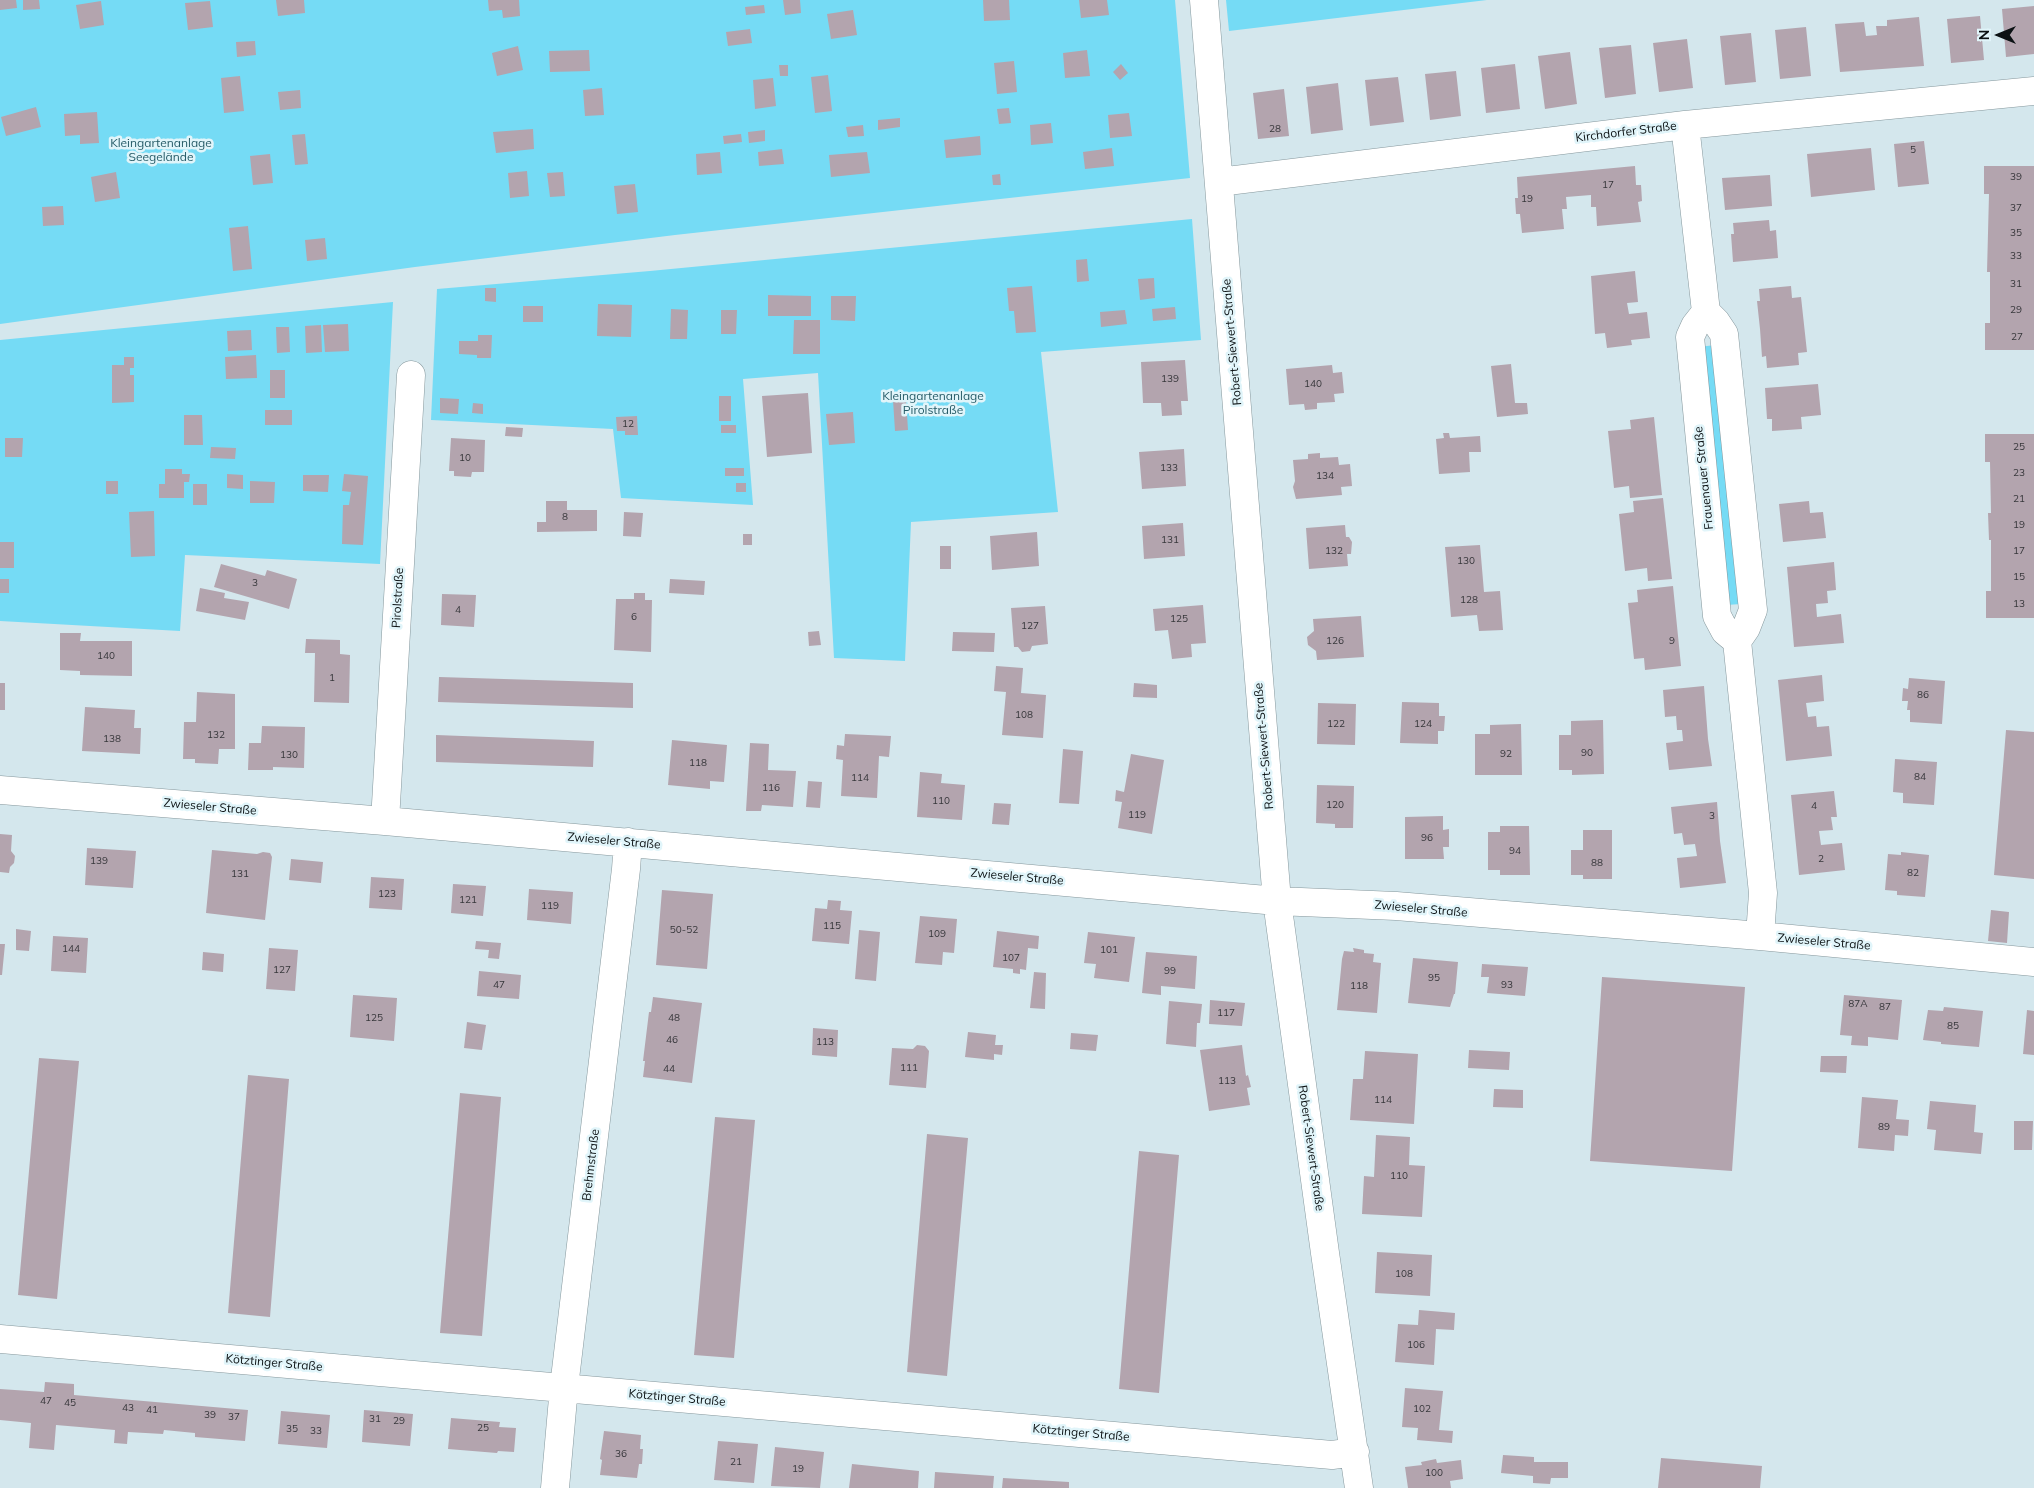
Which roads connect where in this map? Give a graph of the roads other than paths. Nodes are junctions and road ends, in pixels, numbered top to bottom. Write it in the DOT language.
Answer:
graph roads {
  1 [pos="1204,0"];
  2 [pos="2034,91"];
  3 [pos="1685,125"];
  4 [pos="1219,182"];
  5 [pos="1706,312"];
  6 [pos="411,375"];
  7 [pos="1737,641"];
  8 [pos="0,790"];
  9 [pos="386,821"];
  10 [pos="628,842"];
  11 [pos="1277,900"];
  12 [pos="1760,936"];
  13 [pos="2034,962"];
  14 [pos="0,1339"];
  15 [pos="564,1387"];
  16 [pos="1355,1452"];
  17 [pos="555,1488"];
  18 [pos="1359,1488"];
  1 -- 4 [label="street, Robert-Siewert-Straße"];
  2 -- 3 [label="street, Kirchdorfer Straße"];
  3 -- 4 [label="street, Kirchdorfer Straße"];
  3 -- 5 [label="street"];
  4 -- 11 [label="street, Robert-Siewert-Straße"];
  5 -- 7 [label="street"];
  5 -- 7 [label="street, Frauenauer Straße"];
  6 -- 9 [label="street, Pirolstraße"];
  7 -- 12 [label="street"];
  8 -- 9 [label="street, Zwieseler Straße"];
  9 -- 10 [label="street, Zwieseler Straße"];
  10 -- 11 [label="street, Zwieseler Straße"];
  10 -- 15 [label="street, Brehmstraße"];
  11 -- 12 [label="street, Zwieseler Straße"];
  11 -- 16 [label="street, Robert-Siewert-Straße"];
  12 -- 13 [label="street, Zwieseler Straße"];
  14 -- 15 [label="street, Kötztinger Straße"];
  15 -- 16 [label="street, Kötztinger Straße"];
  15 -- 17 [label="street, Brehmstraße"];
  16 -- 18 [label="street, Robert-Siewert-Straße"];
}
